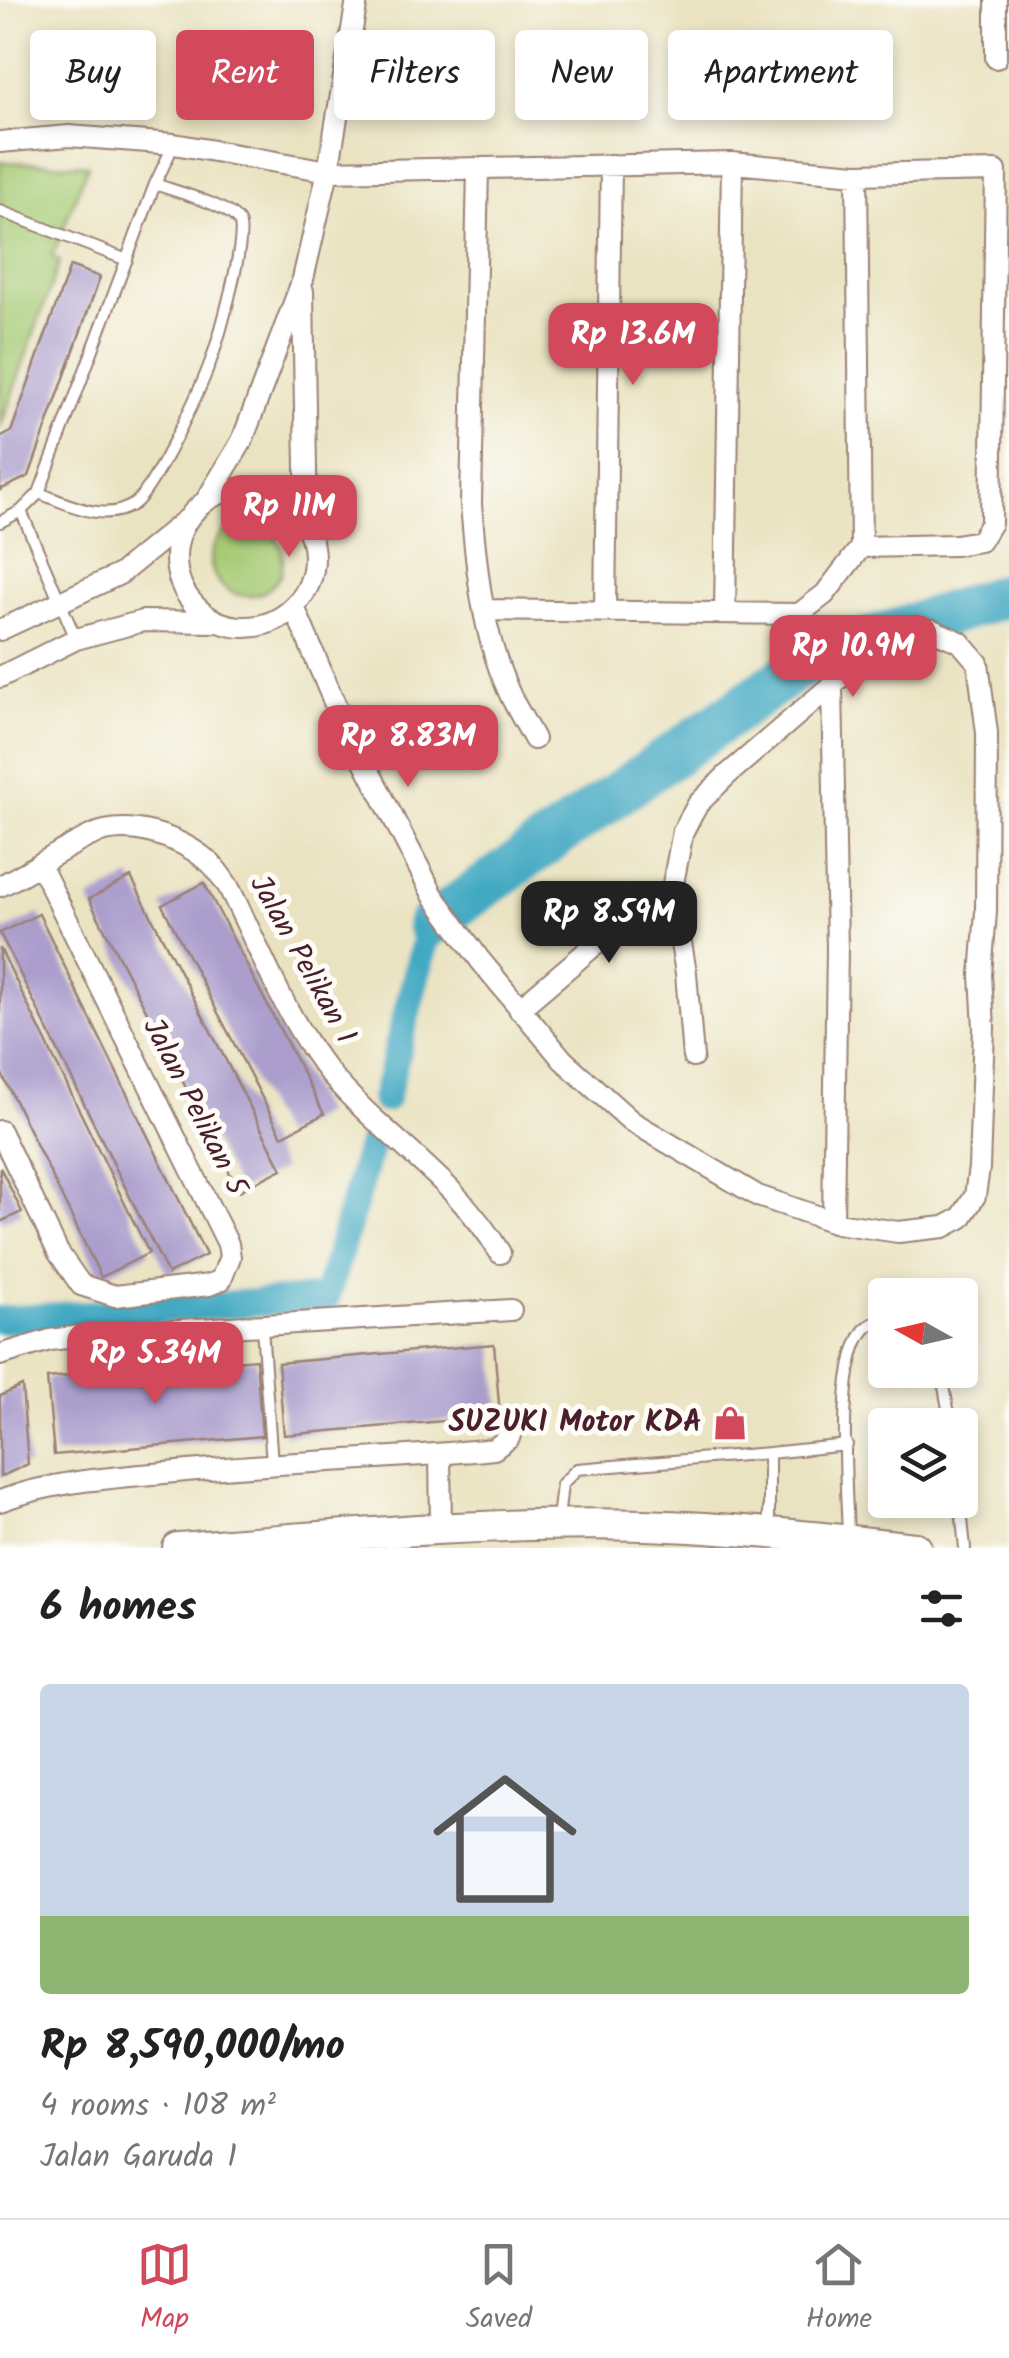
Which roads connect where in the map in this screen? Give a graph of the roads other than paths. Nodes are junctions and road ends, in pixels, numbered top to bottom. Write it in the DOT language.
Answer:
graph roads {
  1 [pos="357,0"];
  2 [pos="996,0"];
  3 [pos="996,58"];
  4 [pos="0,142"];
  5 [pos="174,144"];
  6 [pos="732,163"];
  7 [pos="610,166"];
  8 [pos="478,168"];
  9 [pos="328,171"];
  10 [pos="857,174"];
  11 [pos="156,184"];
  12 [pos="0,211"];
  13 [pos="127,260"];
  14 [pos="303,279"];
  15 [pos="39,493"];
  16 [pos="206,501"];
  17 [pos="21,511"];
  18 [pos="189,518"];
  19 [pos="0,522"];
  20 [pos="307,527"];
  21 [pos="861,547"];
  22 [pos="58,602"];
  23 [pos="294,608"];
  24 [pos="484,610"];
  25 [pos="606,610"];
  26 [pos="725,612"];
  27 [pos="218,622"];
  28 [pos="0,630"];
  29 [pos="76,639"];
  30 [pos="0,676"];
  31 [pos="832,686"];
  32 [pos="534,739"];
  33 [pos="41,866"];
  34 [pos="0,886"];
  35 [pos="672,889"];
  36 [pos="520,1009"];
  37 [pos="692,1057"];
  38 [pos="0,1131"];
  39 [pos="833,1222"];
  40 [pos="500,1253"];
  41 [pos="511,1310"];
  42 [pos="868,1326"];
  43 [pos="262,1328"];
  44 [pos="0,1355"];
  45 [pos="514,1423"];
  46 [pos="846,1446"];
  47 [pos="769,1453"];
  48 [pos="440,1454"];
  49 [pos="272,1462"];
  50 [pos="0,1502"];
  51 [pos="962,1518"];
  52 [pos="558,1526"];
  53 [pos="440,1528"];
  54 [pos="769,1531"];
  55 [pos="835,1543"];
  56 [pos="178,1548"];
  57 [pos="916,1548"];
  58 [pos="965,1548"];
  1 -- 9 [label="street"];
  2 -- 3 [label="street"];
  4 -- 5 [label="street"];
  5 -- 9 [label="street"];
  5 -- 11 [label="lane"];
  6 -- 7 [label="street"];
  6 -- 10 [label="street"];
  6 -- 26 [label="street"];
  7 -- 8 [label="street"];
  7 -- 25 [label="street"];
  8 -- 9 [label="street"];
  8 -- 24 [label="street"];
  9 -- 14 [label="street"];
  10 -- 21 [label="street"];
  10 -- 21 [label="street"];
  11 -- 13 [label="lane"];
  11 -- 15 [label="lane"];
  12 -- 13 [label="lane"];
  13 -- 15 [label="lane"];
  14 -- 16 [label="street"];
  14 -- 20 [label="street"];
  15 -- 17 [label="lane"];
  16 -- 18 [label="street"];
  16 -- 20 [label="street"];
  17 -- 19 [label="lane"];
  17 -- 22 [label="lane"];
  18 -- 22 [label="street"];
  18 -- 27 [label="street"];
  20 -- 23 [label="street"];
  21 -- 26 [label="street"];
  22 -- 28 [label="street"];
  22 -- 29 [label="lane"];
  23 -- 27 [label="street"];
  23 -- 36 [label="street"];
  24 -- 25 [label="street"];
  24 -- 32 [label="street"];
  25 -- 26 [label="street"];
  27 -- 29 [label="street"];
  29 -- 30 [label="street"];
  31 -- 35 [label="street"];
  31 -- 39 [label="street"];
  31 -- 39 [label="street"];
  33 -- 34 [label="street, Jalan Pelikan 1"];
  33 -- 38 [label="street, Jalan Pelikan 5"];
  33 -- 40 [label="street, Jalan Pelikan 1"];
  35 -- 36 [label="street"];
  35 -- 37 [label="street"];
  36 -- 39 [label="street"];
  41 -- 43 [label="street"];
  42 -- 46 [label="lane"];
  43 -- 44 [label="street"];
  43 -- 49 [label="lane"];
  45 -- 48 [label="street"];
  46 -- 47 [label="lane"];
  46 -- 55 [label="lane"];
  47 -- 52 [label="lane"];
  47 -- 54 [label="lane"];
  48 -- 49 [label="street"];
  48 -- 53 [label="street"];
  49 -- 50 [label="street"];
  51 -- 58 [label="lane"];
  52 -- 53 [label="main road"];
  52 -- 54 [label="main road"];
  53 -- 56 [label="main road"];
  54 -- 55 [label="main road"];
  55 -- 57 [label="main road"];
}
